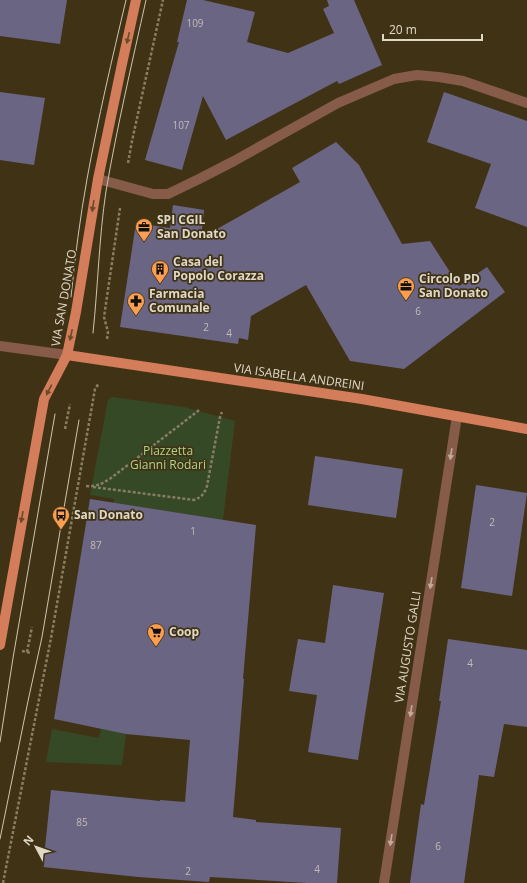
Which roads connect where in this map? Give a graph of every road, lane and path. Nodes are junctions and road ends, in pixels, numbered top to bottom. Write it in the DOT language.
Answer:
graph roads {
  1 [pos="136,0"];
  2 [pos="163,0"];
  3 [pos="527,103"];
  4 [pos="98,180"];
  5 [pos="124,186"];
  6 [pos="107,337"];
  7 [pos="0,346"];
  8 [pos="67,355"];
  9 [pos="99,380"];
  10 [pos="70,404"];
  11 [pos="199,408"];
  12 [pos="222,412"];
  13 [pos="457,416"];
  14 [pos="65,429"];
  15 [pos="527,429"];
  16 [pos="86,486"];
  17 [pos="93,487"];
  18 [pos="32,627"];
  19 [pos="0,645"];
  20 [pos="21,651"];
  21 [pos="27,652"];
  22 [pos="31,652"];
  23 [pos="3,883"];
  24 [pos="384,883"];
  1 -- 4 [label="main road, VIA SAN DONATO, one-way"];
  2 -- 5 [label="path"];
  3 -- 5 [label="street"];
  4 -- 5 [label="street"];
  4 -- 8 [label="main road, VIA SAN DONATO, one-way"];
  5 -- 6 [label="path"];
  7 -- 8 [label="street"];
  8 -- 13 [label="main road, VIA ISABELLA ANDREINI"];
  8 -- 19 [label="main road, VIA SAN DONATO, one-way"];
  9 -- 23 [label="path"];
  10 -- 14 [label="path"];
  11 -- 17 [label="path"];
  12 -- 17 [label="path"];
  13 -- 15 [label="main road, VIA ISABELLA ANDREINI"];
  13 -- 24 [label="street, VIA AUGUSTO GALLI, one-way"];
  16 -- 17 [label="path"];
  18 -- 21 [label="path"];
  20 -- 21 [label="path"];
  21 -- 22 [label="path"];
}
